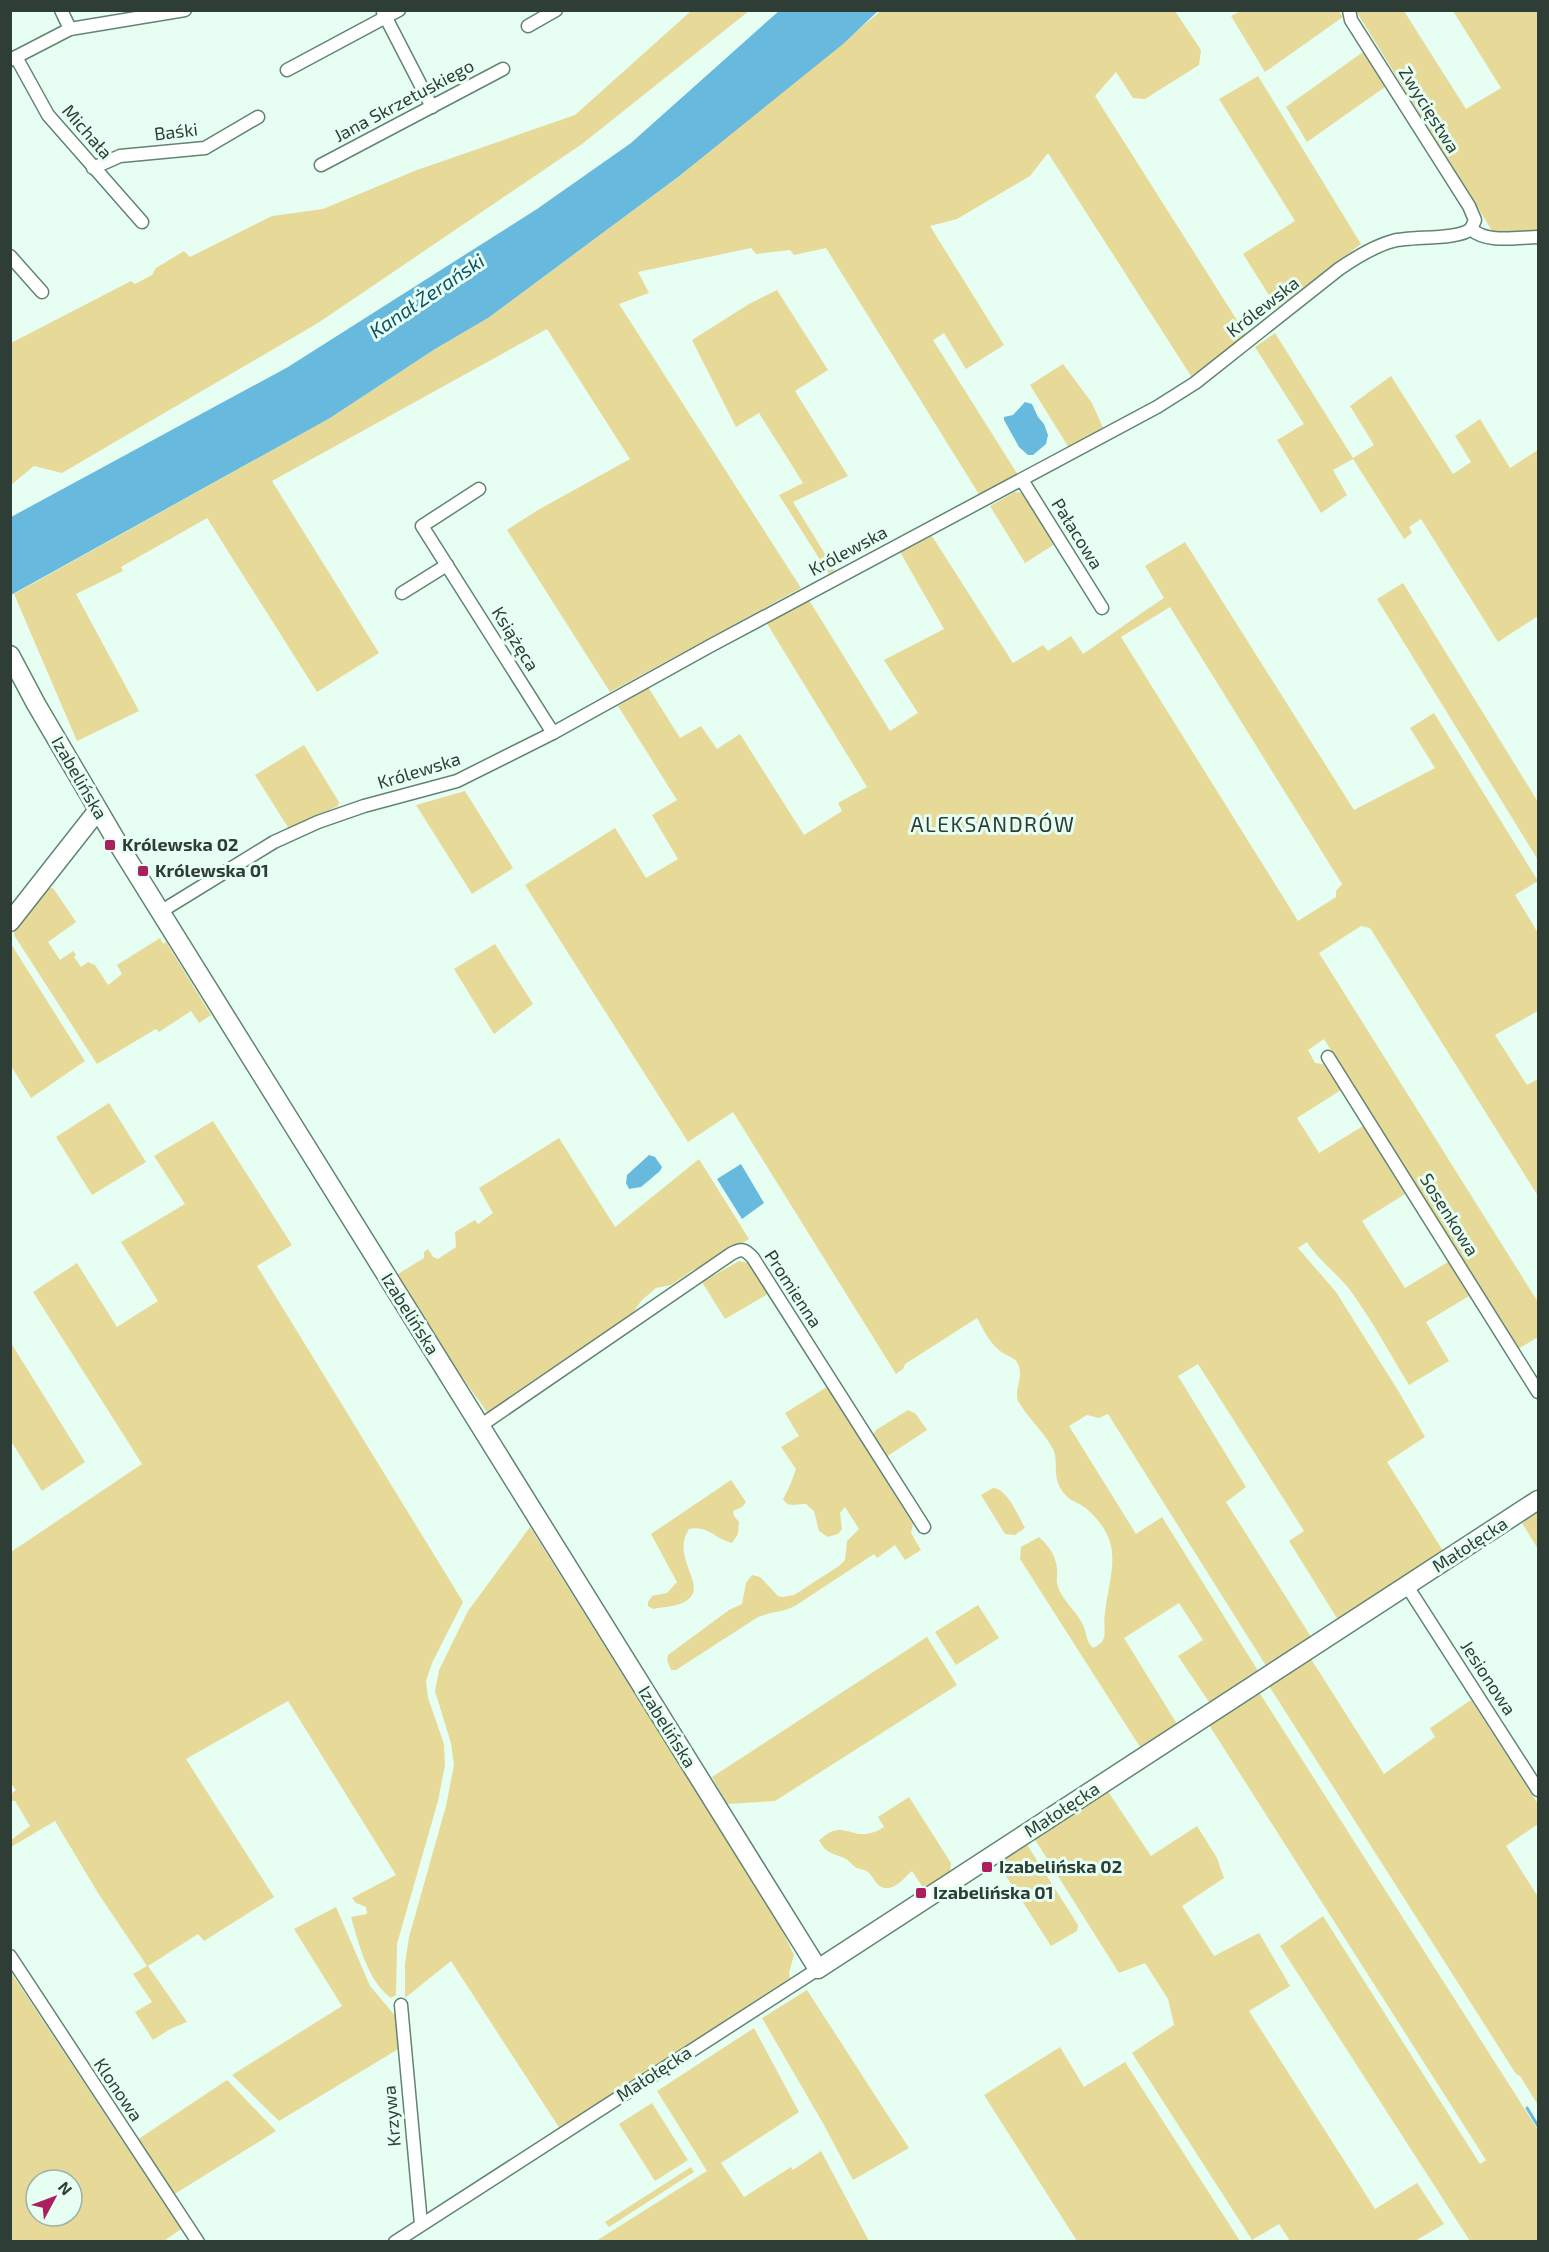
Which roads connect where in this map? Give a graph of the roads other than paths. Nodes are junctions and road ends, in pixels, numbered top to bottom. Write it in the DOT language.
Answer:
graph roads {
  1 [pos="61,10"];
  2 [pos="186,10"];
  3 [pos="399,10"];
  4 [pos="556,10"];
  5 [pos="1349,10"];
  6 [pos="384,14"];
  7 [pos="528,26"];
  8 [pos="70,29"];
  9 [pos="13,58"];
  10 [pos="503,69"];
  11 [pos="287,70"];
  12 [pos="432,107"];
  13 [pos="258,117"];
  14 [pos="321,165"];
  15 [pos="93,168"];
  16 [pos="142,222"];
  17 [pos="1471,229"];
  18 [pos="1539,237"];
  19 [pos="10,256"];
  20 [pos="42,292"];
  21 [pos="1022,480"];
  22 [pos="479,489"];
  23 [pos="447,565"];
  24 [pos="402,593"];
  25 [pos="1102,608"];
  26 [pos="10,655"];
  27 [pos="553,733"];
  28 [pos="98,810"];
  29 [pos="160,912"];
  30 [pos="10,922"];
  31 [pos="1329,1058"];
  32 [pos="1539,1392"];
  33 [pos="480,1426"];
  34 [pos="1539,1500"];
  35 [pos="924,1527"];
  36 [pos="1407,1586"];
  37 [pos="1539,1790"];
  38 [pos="10,1956"];
  39 [pos="818,1969"];
  40 [pos="401,2005"];
  41 [pos="421,2224"];
  42 [pos="400,2240"];
  43 [pos="198,2241"];
  1 -- 8 [label="street"];
  2 -- 8 [label="street"];
  3 -- 6 [label="street"];
  4 -- 7 [label="street"];
  5 -- 17 [label="street, Zwycięstwa"];
  6 -- 11 [label="street"];
  6 -- 12 [label="street"];
  8 -- 9 [label="street"];
  9 -- 15 [label="street, Michała"];
  10 -- 12 [label="street, Jana Skrzetuskiego"];
  12 -- 14 [label="street, Jana Skrzetuskiego"];
  13 -- 15 [label="street, Baśki"];
  15 -- 16 [label="street, Michała"];
  17 -- 18 [label="street"];
  17 -- 21 [label="street, Królewska"];
  19 -- 20 [label="street"];
  21 -- 25 [label="street, Pałacowa"];
  21 -- 27 [label="street, Królewska"];
  22 -- 23 [label="street, Książęca"];
  23 -- 24 [label="street"];
  23 -- 27 [label="street, Książęca"];
  26 -- 28 [label="street, Izabelińska"];
  27 -- 29 [label="street, Królewska"];
  28 -- 29 [label="street, Izabelińska"];
  28 -- 30 [label="street"];
  29 -- 33 [label="street, Izabelińska"];
  31 -- 32 [label="street, Sosenkowa"];
  33 -- 35 [label="street, Promienna"];
  33 -- 39 [label="street, Izabelińska"];
  34 -- 36 [label="street, Małołęcka"];
  36 -- 37 [label="street, Jesionowa"];
  36 -- 39 [label="street, Małołęcka"];
  38 -- 43 [label="street, Klonowa"];
  39 -- 41 [label="street, Małołęcka"];
  40 -- 41 [label="street, Krzywa"];
  41 -- 42 [label="street, Małołęcka"];
}
